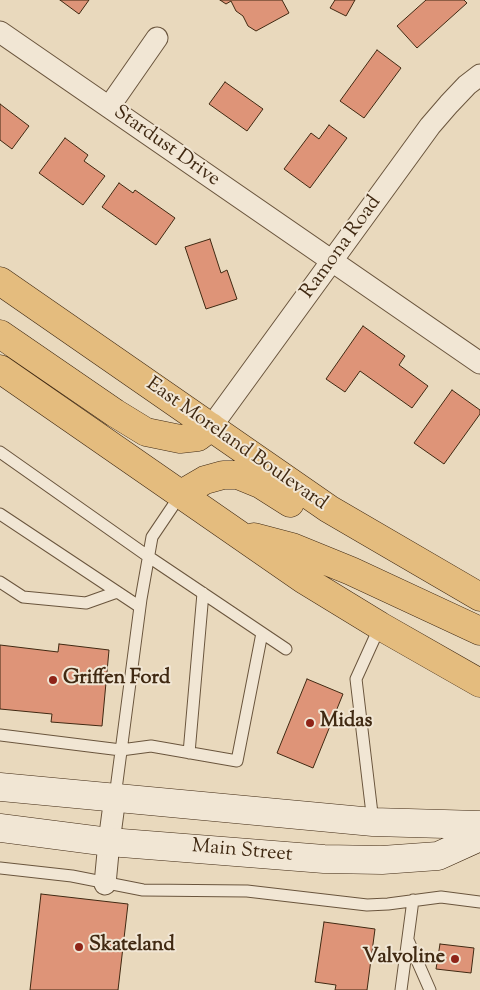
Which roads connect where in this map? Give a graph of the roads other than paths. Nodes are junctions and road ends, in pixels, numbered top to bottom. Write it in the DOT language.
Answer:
graph roads {
  1 [pos="0,32"];
  2 [pos="158,38"];
  3 [pos="480,75"];
  4 [pos="109,107"];
  5 [pos="332,261"];
  6 [pos="0,281"];
  7 [pos="0,334"];
  8 [pos="480,363"];
  9 [pos="0,369"];
  10 [pos="211,427"];
  11 [pos="0,452"];
  12 [pos="181,494"];
  13 [pos="0,514"];
  14 [pos="238,533"];
  15 [pos="149,556"];
  16 [pos="442,576"];
  17 [pos="0,582"];
  18 [pos="117,592"];
  19 [pos="203,593"];
  20 [pos="480,597"];
  21 [pos="140,607"];
  22 [pos="380,626"];
  23 [pos="480,631"];
  24 [pos="262,633"];
  25 [pos="286,649"];
  26 [pos="480,683"];
  27 [pos="0,735"];
  28 [pos="121,750"];
  29 [pos="189,753"];
  30 [pos="0,787"];
  31 [pos="115,797"];
  32 [pos="373,822"];
  33 [pos="480,825"];
  34 [pos="0,828"];
  35 [pos="480,837"];
  36 [pos="108,842"];
  37 [pos="270,854"];
  38 [pos="0,868"];
  39 [pos="105,884"];
  40 [pos="413,900"];
  41 [pos="480,902"];
  42 [pos="408,938"];
  43 [pos="401,990"];
  44 [pos="430,990"];
  1 -- 4 [label="street, Stardust Drive"];
  2 -- 4 [label="street"];
  3 -- 5 [label="street, Ramona Road"];
  4 -- 5 [label="street, Stardust Drive"];
  5 -- 8 [label="street, Stardust Drive"];
  5 -- 10 [label="street, Ramona Road"];
  6 -- 10 [label="main road, East Moreland Boulevard"];
  7 -- 10 [label="main road"];
  9 -- 12 [label="main road"];
  10 -- 16 [label="main road, East Moreland Boulevard"];
  11 -- 15 [label="lane"];
  12 -- 14 [label="main road"];
  12 -- 15 [label="lane"];
  12 -- 16 [label="main road"];
  13 -- 18 [label="lane"];
  14 -- 22 [label="main road"];
  14 -- 23 [label="main road"];
  15 -- 19 [label="lane"];
  15 -- 21 [label="lane"];
  16 -- 20 [label="main road, East Moreland Boulevard"];
  17 -- 18 [label="lane"];
  18 -- 21 [label="lane"];
  19 -- 24 [label="lane"];
  19 -- 29 [label="lane"];
  21 -- 28 [label="lane"];
  22 -- 26 [label="main road"];
  22 -- 32 [label="lane"];
  24 -- 25 [label="lane"];
  24 -- 29 [label="lane"];
  27 -- 28 [label="lane"];
  28 -- 29 [label="lane"];
  28 -- 31 [label="lane"];
  30 -- 31 [label="main road"];
  31 -- 32 [label="main road"];
  31 -- 36 [label="street"];
  32 -- 33 [label="main road"];
  32 -- 37 [label="main road"];
  34 -- 36 [label="main road, Main Street"];
  35 -- 37 [label="main road, Main Street"];
  36 -- 37 [label="main road, Main Street"];
  36 -- 39 [label="street"];
  38 -- 39 [label="lane"];
  39 -- 40 [label="lane"];
  40 -- 41 [label="lane"];
  40 -- 42 [label="lane"];
  42 -- 43 [label="lane"];
  42 -- 44 [label="lane"];
}
